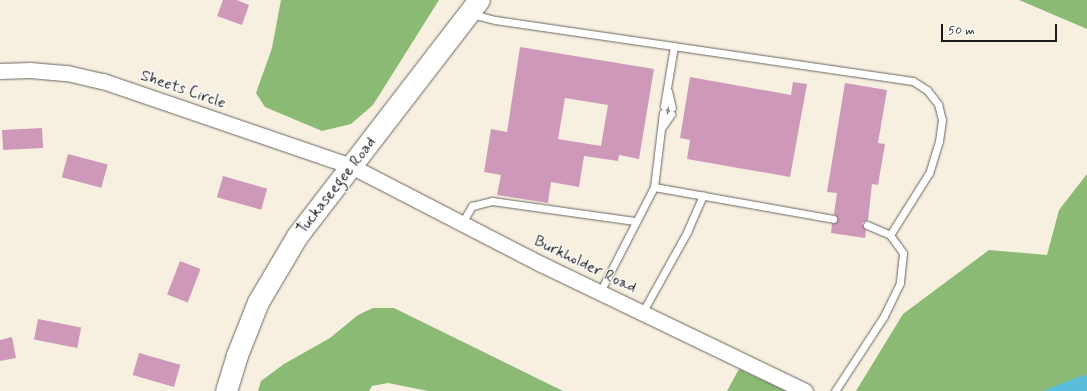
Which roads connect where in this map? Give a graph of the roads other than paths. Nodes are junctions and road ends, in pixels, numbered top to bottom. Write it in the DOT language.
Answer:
graph roads {
  1 [pos="475,7"];
  2 [pos="674,46"];
  3 [pos="0,72"];
  4 [pos="351,166"];
  5 [pos="654,187"];
  6 [pos="703,195"];
  7 [pos="833,219"];
  8 [pos="635,221"];
  9 [pos="462,223"];
  10 [pos="867,225"];
  11 [pos="890,234"];
  12 [pos="600,292"];
  13 [pos="642,313"];
  14 [pos="226,391"];
  15 [pos="805,391"];
  16 [pos="835,391"];
  1 -- 2 [label="lane"];
  1 -- 4 [label="street, Tuckaseegee Road"];
  2 -- 5 [label="lane"];
  2 -- 11 [label="lane"];
  3 -- 4 [label="street, Sheets Circle"];
  4 -- 9 [label="street, Burkholder Road"];
  4 -- 14 [label="street, Tuckaseegee Road"];
  5 -- 6 [label="lane"];
  5 -- 8 [label="lane"];
  6 -- 7 [label="lane"];
  6 -- 13 [label="lane"];
  8 -- 9 [label="lane"];
  8 -- 12 [label="lane"];
  9 -- 12 [label="street, Burkholder Road"];
  10 -- 11 [label="lane"];
  11 -- 16 [label="lane"];
  12 -- 13 [label="street, Burkholder Road"];
  13 -- 15 [label="street, Burkholder Road"];
}
